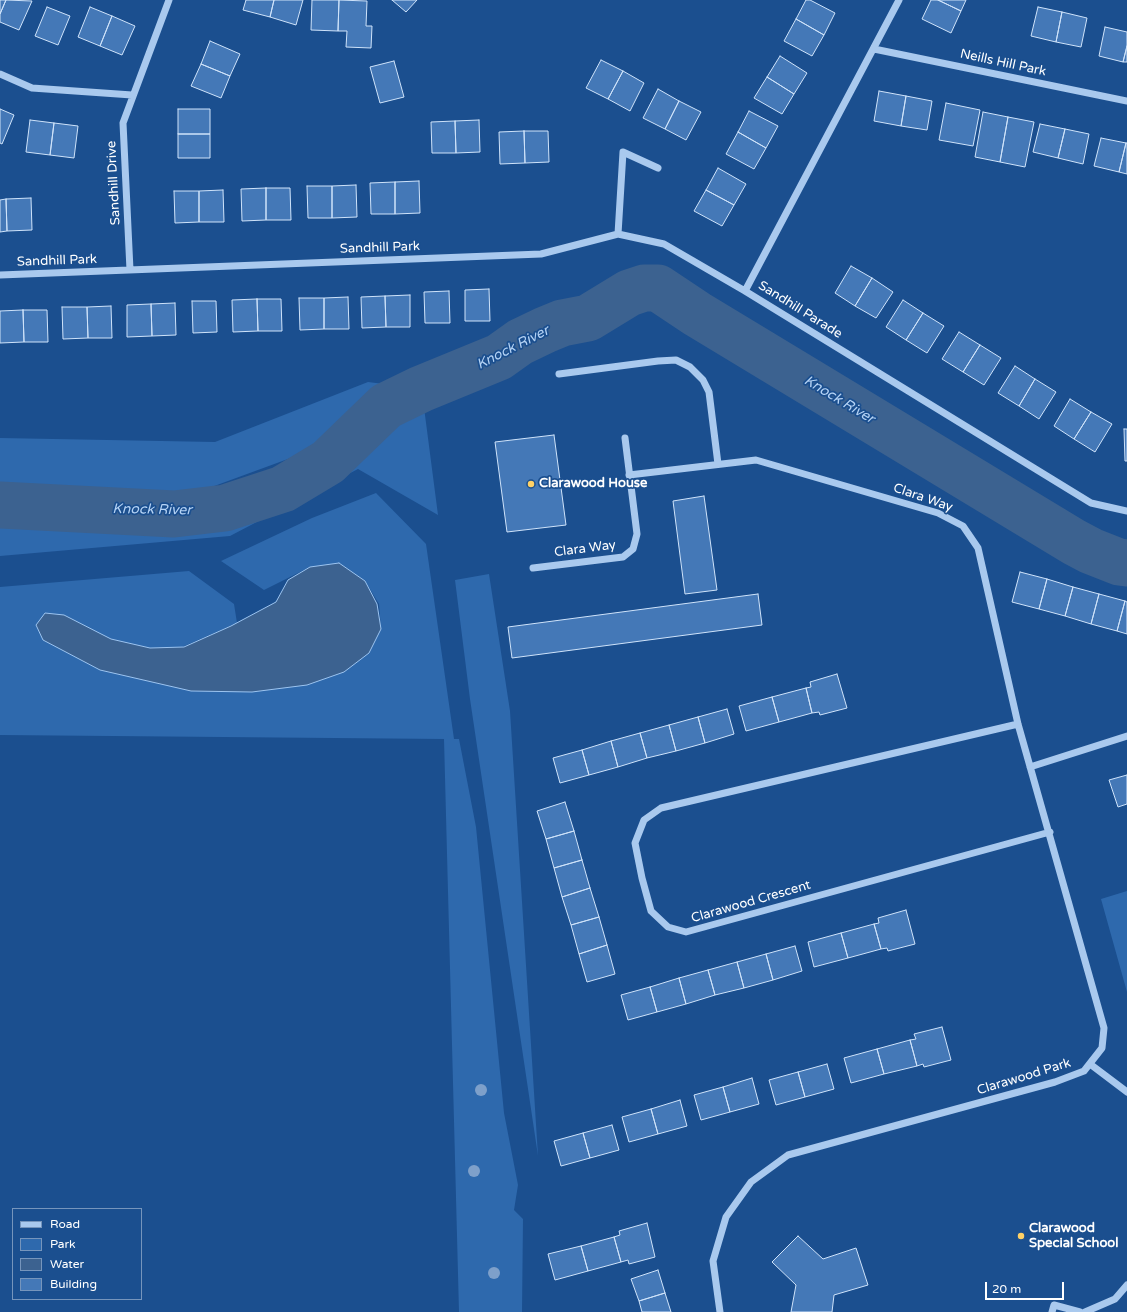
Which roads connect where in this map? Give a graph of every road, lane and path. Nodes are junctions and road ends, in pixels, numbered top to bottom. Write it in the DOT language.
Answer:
graph roads {
  1 [pos="169,0"];
  2 [pos="899,0"];
  3 [pos="874,49"];
  4 [pos="0,74"];
  5 [pos="132,95"];
  6 [pos="1127,101"];
  7 [pos="658,168"];
  8 [pos="618,234"];
  9 [pos="130,270"];
  10 [pos="0,275"];
  11 [pos="745,291"];
  12 [pos="559,374"];
  13 [pos="625,438"];
  14 [pos="718,464"];
  15 [pos="629,474"];
  16 [pos="1127,511"];
  17 [pos="533,568"];
  18 [pos="1018,724"];
  19 [pos="1127,736"];
  20 [pos="1030,767"];
  21 [pos="1050,832"];
  22 [pos="1090,1064"];
  23 [pos="1127,1092"];
  24 [pos="1127,1285"];
  25 [pos="720,1312"];
  26 [pos="1052,1312"];
  27 [pos="1080,1312"];
  28 [pos="1085,1312"];
  1 -- 5 [label="street, Sandhill Drive"];
  2 -- 3 [label="street, Sandhill Parade"];
  3 -- 6 [label="street, Neills Hill Park"];
  3 -- 11 [label="street, Sandhill Parade"];
  4 -- 5 [label="street"];
  5 -- 9 [label="street, Sandhill Drive"];
  7 -- 8 [label="street"];
  8 -- 9 [label="street, Sandhill Park"];
  8 -- 11 [label="street, Sandhill Park"];
  9 -- 10 [label="street, Sandhill Park"];
  11 -- 16 [label="street, Sandhill Parade"];
  12 -- 14 [label="street"];
  13 -- 15 [label="street, Clara Way"];
  14 -- 15 [label="street, Clara Way"];
  14 -- 18 [label="street, Clara Way"];
  15 -- 17 [label="street, Clara Way"];
  18 -- 20 [label="street, Clara Way"];
  18 -- 21 [label="street, Clarawood Crescent"];
  19 -- 20 [label="street"];
  20 -- 21 [label="street, Clarawood Park"];
  21 -- 22 [label="street, Clarawood Park"];
  22 -- 23 [label="street"];
  22 -- 25 [label="street, Clarawood Park"];
  24 -- 28 [label="street"];
  26 -- 27 [label="street"];
}
